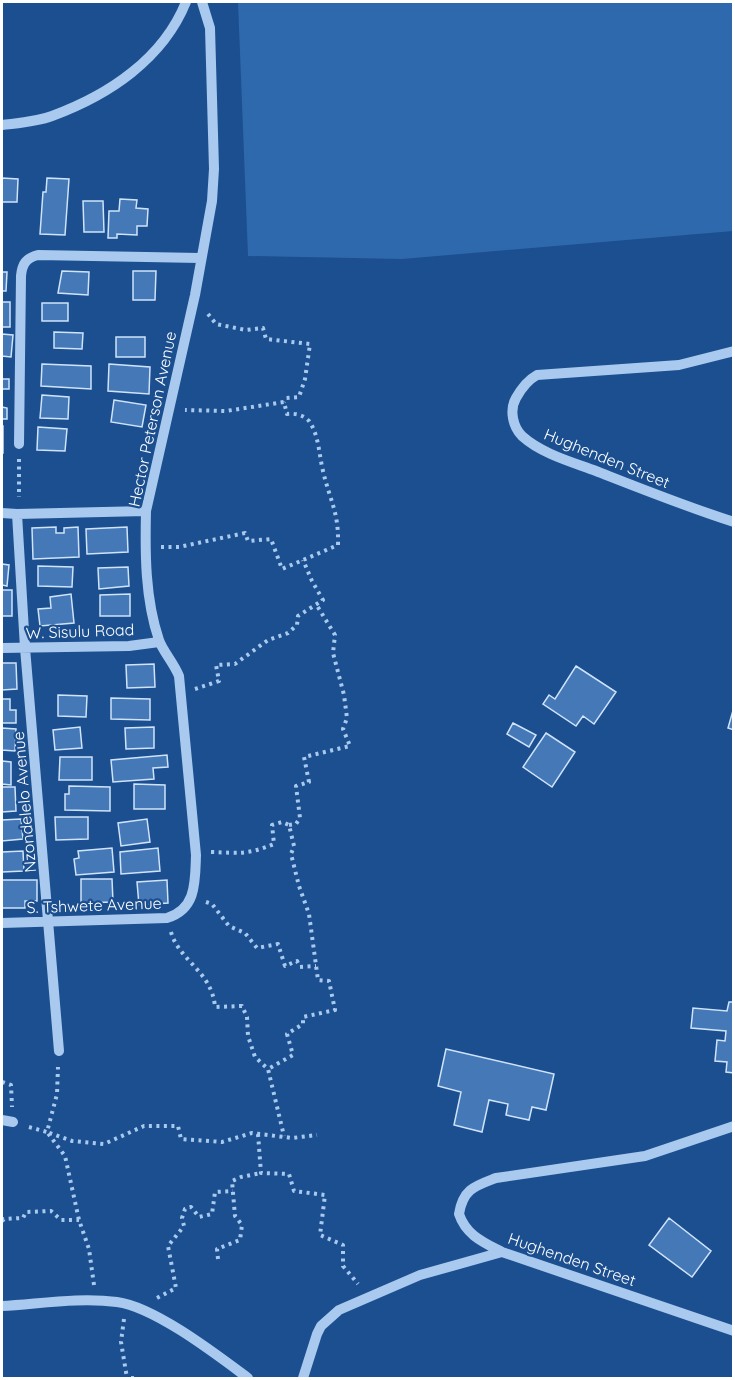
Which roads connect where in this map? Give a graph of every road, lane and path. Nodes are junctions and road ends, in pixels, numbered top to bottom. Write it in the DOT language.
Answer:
graph roads {
  1 [pos="186,2"];
  2 [pos="202,2"];
  3 [pos="2,125"];
  4 [pos="200,258"];
  5 [pos="195,295"];
  6 [pos="734,351"];
  7 [pos="284,402"];
  8 [pos="168,408"];
  9 [pos="19,444"];
  10 [pos="146,511"];
  11 [pos="2,513"];
  12 [pos="17,514"];
  13 [pos="734,522"];
  14 [pos="145,547"];
  15 [pos="303,560"];
  16 [pos="316,604"];
  17 [pos="159,642"];
  18 [pos="2,648"];
  19 [pos="25,648"];
  20 [pos="180,695"];
  21 [pos="289,825"];
  22 [pos="196,855"];
  23 [pos="191,898"];
  24 [pos="185,908"];
  25 [pos="167,918"];
  26 [pos="49,922"];
  27 [pos="2,923"];
  28 [pos="316,966"];
  29 [pos="59,1051"];
  30 [pos="268,1069"];
  31 [pos="2,1082"];
  32 [pos="7,1121"];
  33 [pos="734,1126"];
  34 [pos="47,1132"];
  35 [pos="258,1134"];
  36 [pos="317,1135"];
  37 [pos="284,1136"];
  38 [pos="261,1173"];
  39 [pos="233,1191"];
  40 [pos="80,1220"];
  41 [pos="2,1221"];
  42 [pos="502,1252"];
  43 [pos="218,1259"];
  44 [pos="364,1298"];
  45 [pos="95,1300"];
  46 [pos="125,1304"];
  47 [pos="2,1306"];
  48 [pos="144,1310"];
  49 [pos="734,1331"];
  50 [pos="129,1378"];
  51 [pos="137,1378"];
  52 [pos="248,1378"];
  53 [pos="303,1378"];
  1 -- 3 [label="street"];
  2 -- 4 [label="street, Hector Peterson Avenue"];
  4 -- 5 [label="street, Hector Peterson Avenue"];
  4 -- 9 [label="street"];
  5 -- 7 [label="path"];
  5 -- 8 [label="street, Hector Peterson Avenue"];
  6 -- 13 [label="street, Hughenden Street"];
  7 -- 8 [label="path"];
  7 -- 15 [label="path"];
  8 -- 10 [label="street, Hector Peterson Avenue"];
  9 -- 12 [label="path"];
  10 -- 12 [label="street"];
  10 -- 14 [label="street, Hector Peterson Avenue"];
  11 -- 12 [label="street"];
  12 -- 19 [label="street, Nzondelelo Avenue"];
  14 -- 15 [label="path"];
  14 -- 17 [label="street, Hector Peterson Avenue"];
  15 -- 16 [label="path"];
  16 -- 20 [label="path"];
  16 -- 21 [label="path"];
  17 -- 19 [label="street, W. Sisulu Road"];
  17 -- 20 [label="street, Hector Peterson Avenue"];
  18 -- 19 [label="street, W. Sisulu Road"];
  19 -- 26 [label="street, Nzondelelo Avenue"];
  20 -- 22 [label="street, Hector Peterson Avenue"];
  21 -- 22 [label="path"];
  21 -- 28 [label="path"];
  22 -- 23 [label="street, Hector Peterson Avenue"];
  23 -- 24 [label="street, Hector Peterson Avenue"];
  23 -- 28 [label="path"];
  24 -- 25 [label="street, S. Tshwete Avenue"];
  25 -- 26 [label="street, S. Tshwete Avenue"];
  25 -- 30 [label="path"];
  26 -- 27 [label="street, S. Tshwete Avenue"];
  26 -- 29 [label="street, Nzondelelo Avenue"];
  28 -- 30 [label="path"];
  29 -- 34 [label="path"];
  30 -- 37 [label="path"];
  31 -- 32 [label="path"];
  32 -- 34 [label="path"];
  33 -- 42 [label="street, Hughenden Street"];
  34 -- 35 [label="path"];
  34 -- 40 [label="path"];
  35 -- 37 [label="path"];
  35 -- 38 [label="path"];
  36 -- 37 [label="path"];
  38 -- 39 [label="path"];
  38 -- 44 [label="path"];
  39 -- 43 [label="path"];
  39 -- 48 [label="path"];
  40 -- 41 [label="path"];
  40 -- 45 [label="path"];
  42 -- 44 [label="street"];
  42 -- 49 [label="street, Hughenden Street"];
  44 -- 53 [label="street"];
  45 -- 46 [label="street"];
  45 -- 47 [label="street"];
  46 -- 48 [label="street"];
  46 -- 50 [label="path"];
  48 -- 52 [label="street"];
  50 -- 51 [label="path"];
}
